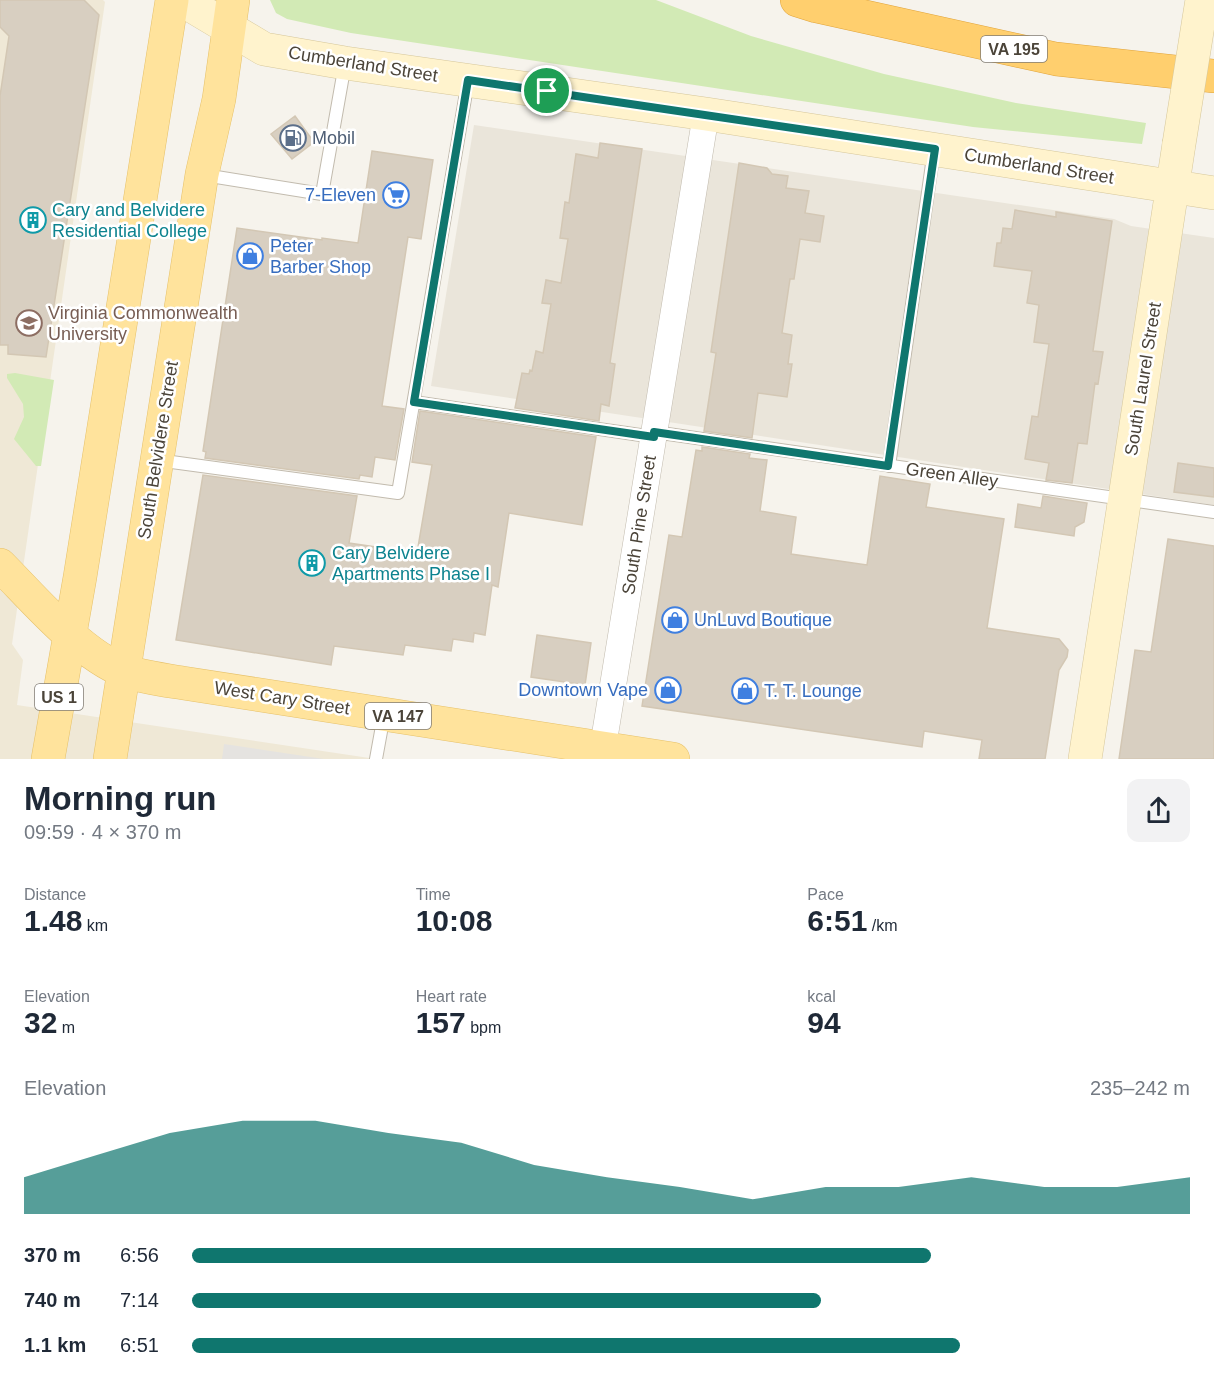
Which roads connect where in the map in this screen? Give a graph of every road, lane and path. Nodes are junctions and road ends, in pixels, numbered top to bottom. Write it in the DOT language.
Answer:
graph roads {
  1 [pos="172,0"];
  2 [pos="182,0"];
  3 [pos="797,0"];
  4 [pos="1202,0"];
  5 [pos="231,14"];
  6 [pos="345,63"];
  7 [pos="1214,76"];
  8 [pos="468,80"];
  9 [pos="706,114"];
  10 [pos="935,149"];
  11 [pos="202,174"];
  12 [pos="1172,187"];
  13 [pos="1214,193"];
  14 [pos="414,402"];
  15 [pos="654,434"];
  16 [pos="156,460"];
  17 [pos="888,466"];
  18 [pos="1125,499"];
  19 [pos="1214,513"];
  20 [pos="0,565"];
  21 [pos="70,634"];
  22 [pos="123,670"];
  23 [pos="384,714"];
  24 [pos="602,754"];
  25 [pos="48,759"];
  26 [pos="110,759"];
  27 [pos="376,759"];
  28 [pos="674,759"];
  29 [pos="1085,759"];
  1 -- 21 [label="main road, US 1"];
  2 -- 5 [label="main road, Cumberland Street"];
  3 -- 7 [label="highway, VA 195"];
  4 -- 12 [label="main road, South Laurel Street, bridge"];
  5 -- 6 [label="main road, Cumberland Street"];
  5 -- 11 [label="main road, South Belvidere Street"];
  6 -- 8 [label="main road, Cumberland Street"];
  6 -- 11 [label="lane"];
  8 -- 9 [label="main road, Cumberland Street"];
  8 -- 14 [label="lane"];
  9 -- 10 [label="main road, Cumberland Street"];
  9 -- 15 [label="street, South Pine Street"];
  10 -- 12 [label="main road, Cumberland Street"];
  10 -- 17 [label="lane"];
  11 -- 16 [label="main road, South Belvidere Street"];
  12 -- 13 [label="main road, Cumberland Street"];
  12 -- 18 [label="main road, South Laurel Street"];
  14 -- 15 [label="lane, Green Alley"];
  14 -- 16 [label="lane"];
  15 -- 17 [label="lane, Green Alley"];
  15 -- 24 [label="street, South Pine Street"];
  16 -- 22 [label="main road, South Belvidere Street"];
  17 -- 18 [label="lane, Green Alley"];
  18 -- 19 [label="lane, Green Alley"];
  18 -- 29 [label="main road, South Laurel Street"];
  20 -- 21 [label="main road, West Cary Street / VA 147"];
  21 -- 22 [label="main road, West Cary Street / VA 147"];
  21 -- 25 [label="main road, US 1"];
  22 -- 23 [label="main road, West Cary Street / VA 147"];
  22 -- 26 [label="main road, South Belvidere Street"];
  23 -- 24 [label="main road, West Cary Street / VA 147"];
  23 -- 27 [label="lane"];
  24 -- 28 [label="main road, West Cary Street / VA 147"];
}
